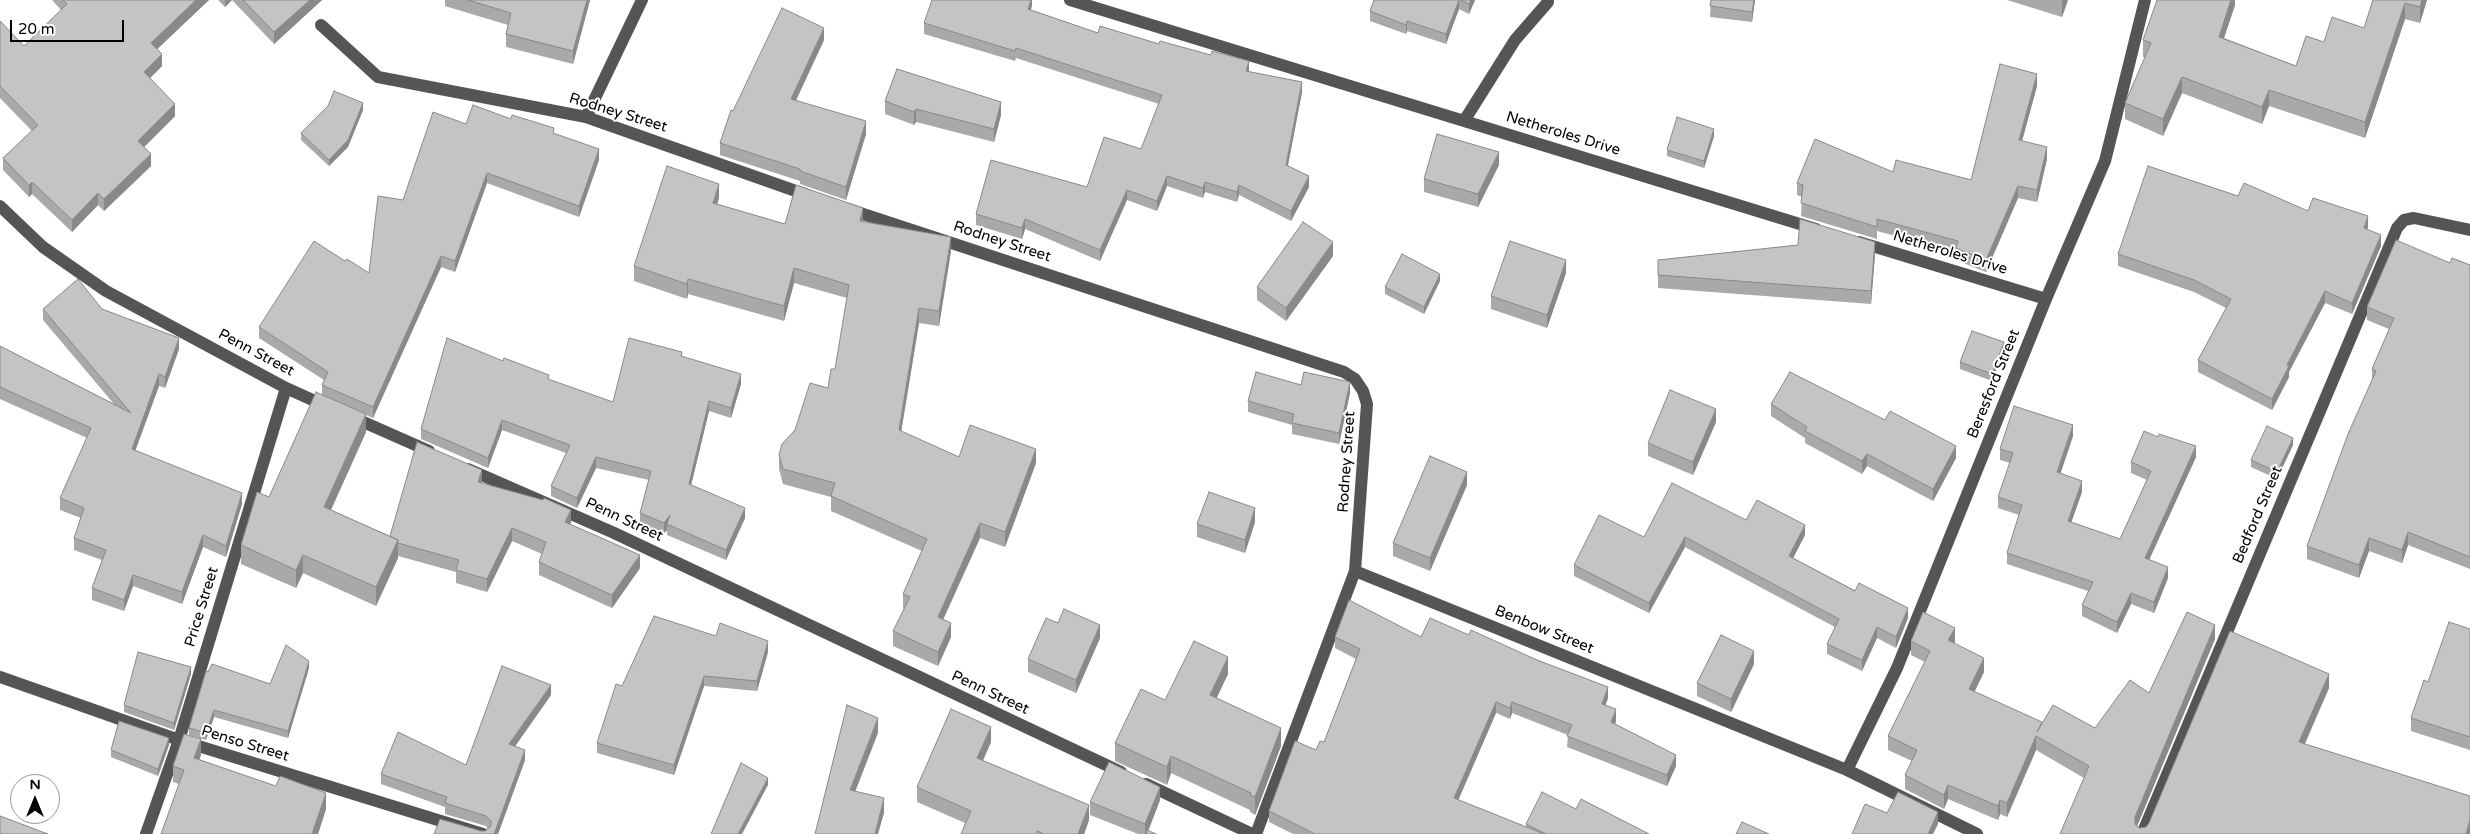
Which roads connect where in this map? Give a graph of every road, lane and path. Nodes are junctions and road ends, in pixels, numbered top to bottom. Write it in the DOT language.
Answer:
graph roads {
  1 [pos="642,0"];
  2 [pos="1070,0"];
  3 [pos="2145,0"];
  4 [pos="1548,2"];
  5 [pos="321,25"];
  6 [pos="586,117"];
  7 [pos="1464,121"];
  8 [pos="0,206"];
  9 [pos="2470,230"];
  10 [pos="1826,232"];
  11 [pos="1845,238"];
  12 [pos="2046,299"];
  13 [pos="286,388"];
  14 [pos="440,456"];
  15 [pos="458,464"];
  16 [pos="1355,571"];
  17 [pos="0,677"];
  18 [pos="179,740"];
  19 [pos="1847,770"];
  20 [pos="146,834"];
  21 [pos="483,834"];
  22 [pos="1254,834"];
  23 [pos="1977,834"];
  24 [pos="2142,834"];
  1 -- 6 [label="street"];
  2 -- 7 [label="street, Netheroles Drive"];
  3 -- 12 [label="street, Beresford Street"];
  4 -- 7 [label="street"];
  5 -- 6 [label="street, Rodney Street"];
  6 -- 16 [label="street, Rodney Street"];
  7 -- 10 [label="street, Netheroles Drive"];
  8 -- 13 [label="street, Penn Street"];
  9 -- 24 [label="street, Bedford Street"];
  11 -- 12 [label="street, Netheroles Drive"];
  12 -- 19 [label="street, Beresford Street"];
  13 -- 14 [label="street, Penn Street"];
  13 -- 18 [label="street, Price Street"];
  15 -- 22 [label="street, Penn Street"];
  16 -- 19 [label="street, Benbow Street"];
  16 -- 22 [label="street"];
  17 -- 18 [label="street, Penso Street"];
  18 -- 20 [label="street, Price Street"];
  18 -- 21 [label="street, Penso Street"];
  19 -- 23 [label="street, Benbow Street"];
}
